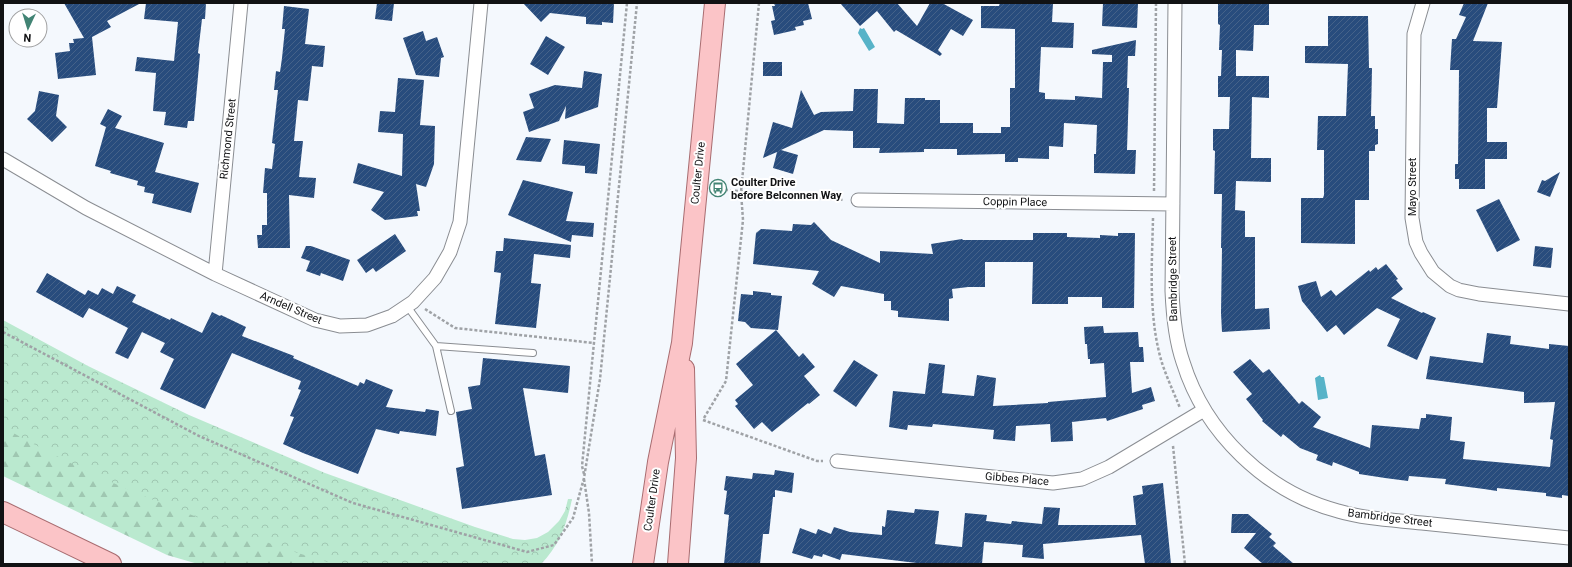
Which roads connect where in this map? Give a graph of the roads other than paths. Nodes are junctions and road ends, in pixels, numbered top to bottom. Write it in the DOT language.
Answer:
graph roads {
  1 [pos="241,3"];
  2 [pos="482,3"];
  3 [pos="715,3"];
  4 [pos="1175,3"];
  5 [pos="1423,3"];
  6 [pos="3,159"];
  7 [pos="858,200"];
  8 [pos="1173,204"];
  9 [pos="215,274"];
  10 [pos="410,304"];
  11 [pos="1569,304"];
  12 [pos="682,343"];
  13 [pos="436,346"];
  14 [pos="533,353"];
  15 [pos="1204,410"];
  16 [pos="451,411"];
  17 [pos="837,461"];
  18 [pos="3,512"];
  19 [pos="1569,538"];
  20 [pos="111,564"];
  21 [pos="643,564"];
  22 [pos="678,564"];
  1 -- 9 [label="street, Richmond Street"];
  2 -- 10 [label="street, Arndell Street"];
  3 -- 12 [label="main road, Coulter Drive"];
  4 -- 8 [label="street, Bambridge Street"];
  5 -- 11 [label="street, Mayo Street"];
  6 -- 9 [label="street, Arndell Street"];
  7 -- 8 [label="street, Coppin Place"];
  8 -- 15 [label="street, Bambridge Street"];
  9 -- 10 [label="street, Arndell Street"];
  10 -- 13 [label="lane"];
  12 -- 21 [label="main road, Coulter Drive"];
  12 -- 22 [label="main road, Coulter Drive"];
  13 -- 14 [label="lane"];
  13 -- 16 [label="lane"];
  15 -- 17 [label="street, Gibbes Place"];
  15 -- 19 [label="street, Bambridge Street"];
  18 -- 20 [label="main road"];
}
